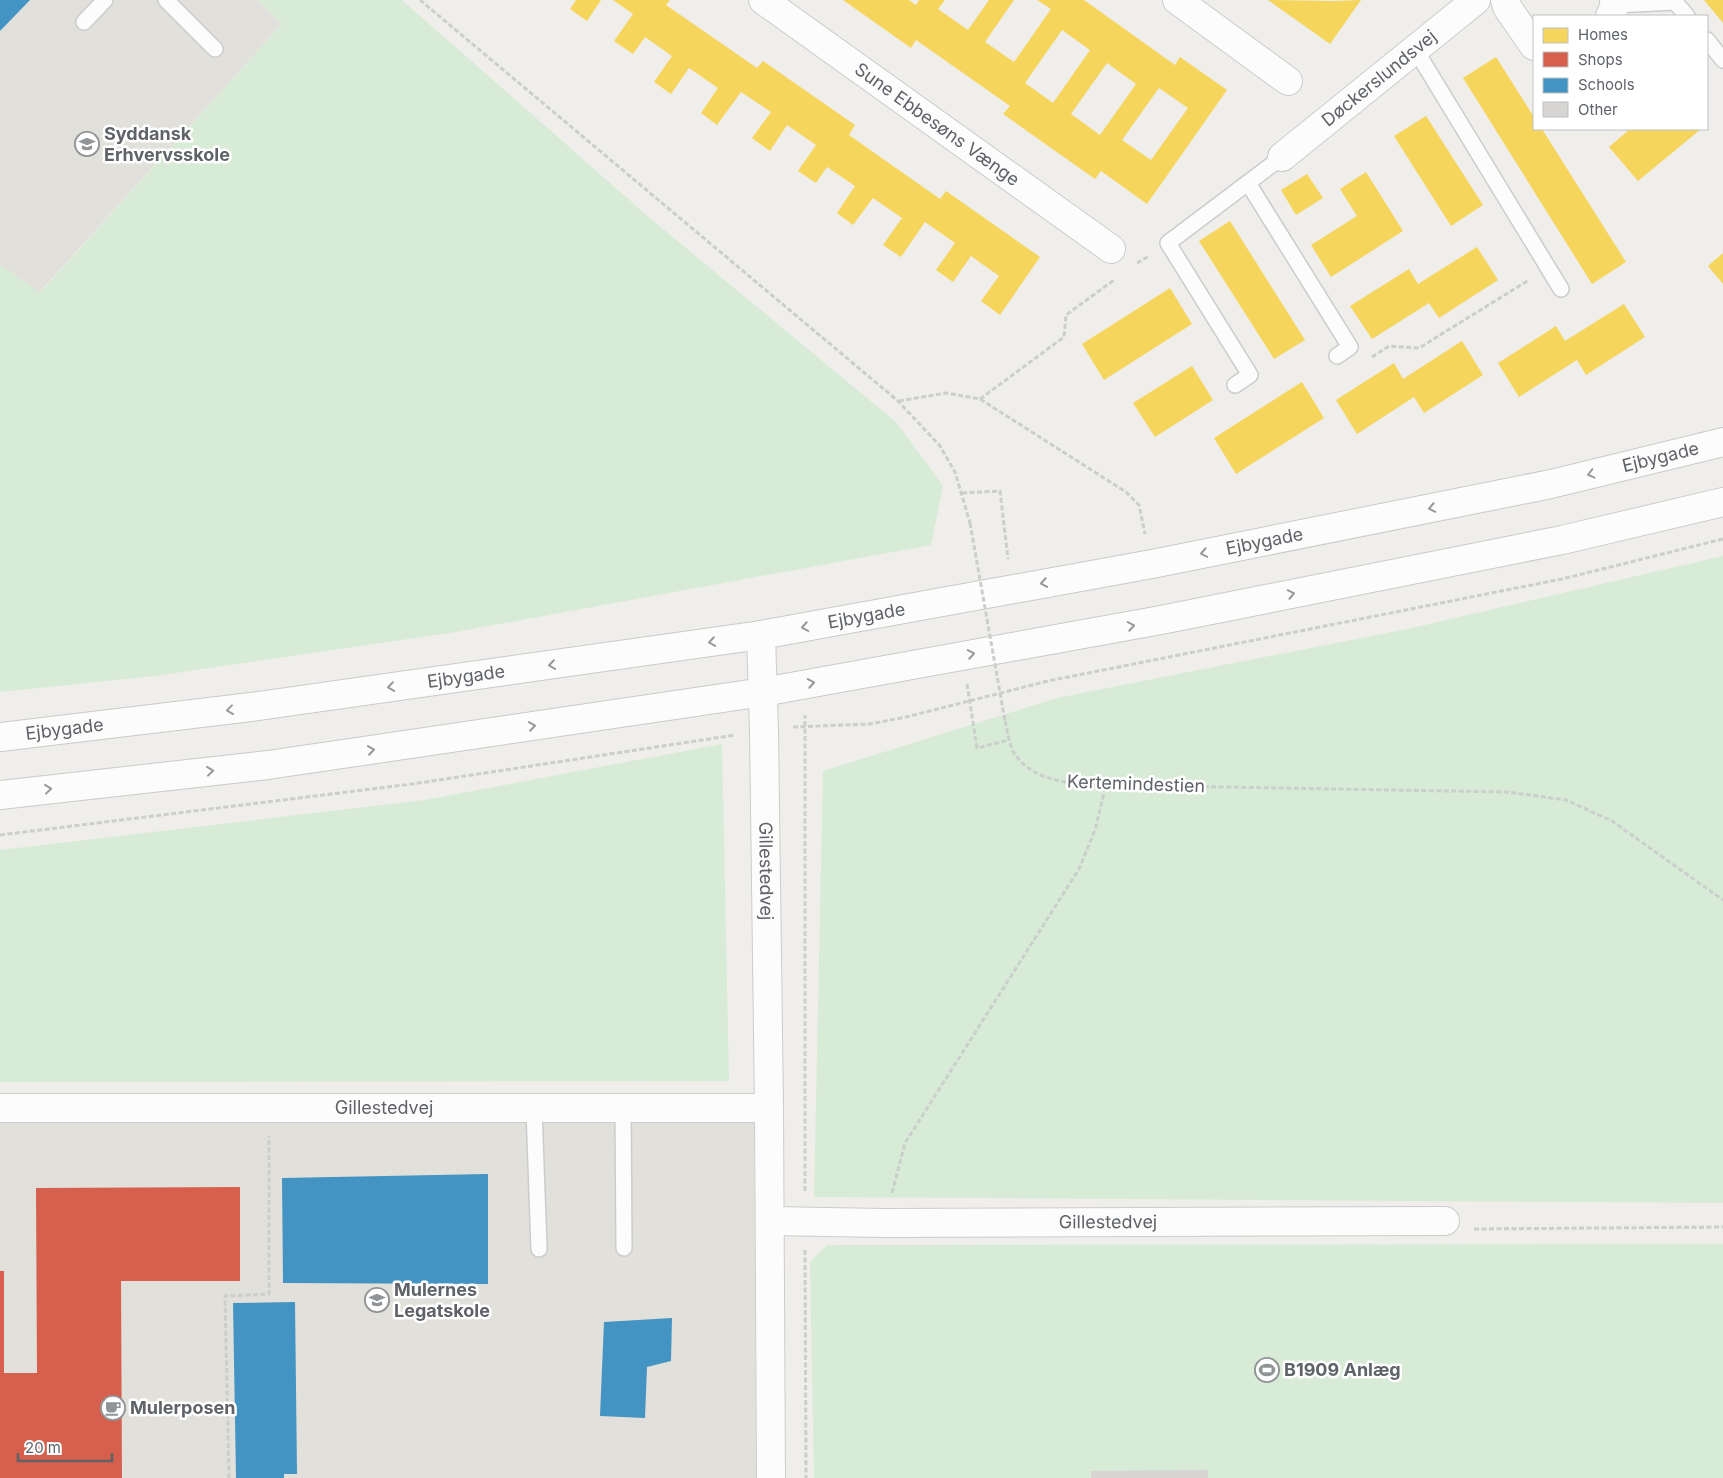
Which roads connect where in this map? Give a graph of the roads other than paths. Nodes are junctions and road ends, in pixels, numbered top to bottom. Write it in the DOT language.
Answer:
graph roads {
  1 [pos="105,0"];
  2 [pos="166,0"];
  3 [pos="763,0"];
  4 [pos="1177,0"];
  5 [pos="1476,0"];
  6 [pos="1505,0"];
  7 [pos="1613,7"];
  8 [pos="1686,15"];
  9 [pos="84,22"];
  10 [pos="1708,41"];
  11 [pos="1533,44"];
  12 [pos="215,49"];
  13 [pos="1415,49"];
  14 [pos="1723,60"];
  15 [pos="1288,81"];
  16 [pos="1282,156"];
  17 [pos="1248,183"];
  18 [pos="1111,249"];
  19 [pos="1561,289"];
  20 [pos="1336,356"];
  21 [pos="1235,385"];
  22 [pos="1723,442"];
  23 [pos="1723,502"];
  24 [pos="761,635"];
  25 [pos="764,692"];
  26 [pos="0,737"];
  27 [pos="0,795"];
  28 [pos="0,1108"];
  29 [pos="534,1108"];
  30 [pos="623,1108"];
  31 [pos="769,1108"];
  32 [pos="770,1221"];
  33 [pos="1455,1225"];
  34 [pos="624,1248"];
  35 [pos="539,1249"];
  36 [pos="771,1478"];
  1 -- 9 [label="lane"];
  2 -- 12 [label="lane"];
  3 -- 18 [label="main road, Sune Ebbesøns Vænge"];
  4 -- 15 [label="main road"];
  5 -- 13 [label="main road, Døckerslundsvej"];
  6 -- 11 [label="main road"];
  7 -- 8 [label="lane"];
  10 -- 14 [label="lane"];
  13 -- 16 [label="main road, Døckerslundsvej"];
  13 -- 19 [label="lane"];
  16 -- 17 [label="lane"];
  17 -- 20 [label="lane"];
  17 -- 21 [label="lane"];
  22 -- 24 [label="main road, Ejbygade, one-way"];
  25 -- 23 [label="main road, one-way"];
  24 -- 25 [label="main road, Gillestedvej"];
  24 -- 26 [label="main road, Ejbygade, one-way"];
  27 -- 25 [label="main road, one-way"];
  25 -- 31 [label="main road, Gillestedvej"];
  28 -- 29 [label="main road, Gillestedvej"];
  29 -- 30 [label="main road, Gillestedvej"];
  29 -- 35 [label="lane"];
  30 -- 31 [label="main road, Gillestedvej"];
  30 -- 34 [label="lane"];
  31 -- 32 [label="main road, Gillestedvej"];
  32 -- 33 [label="main road, Gillestedvej"];
  32 -- 36 [label="main road, Gillestedvej"];
}
